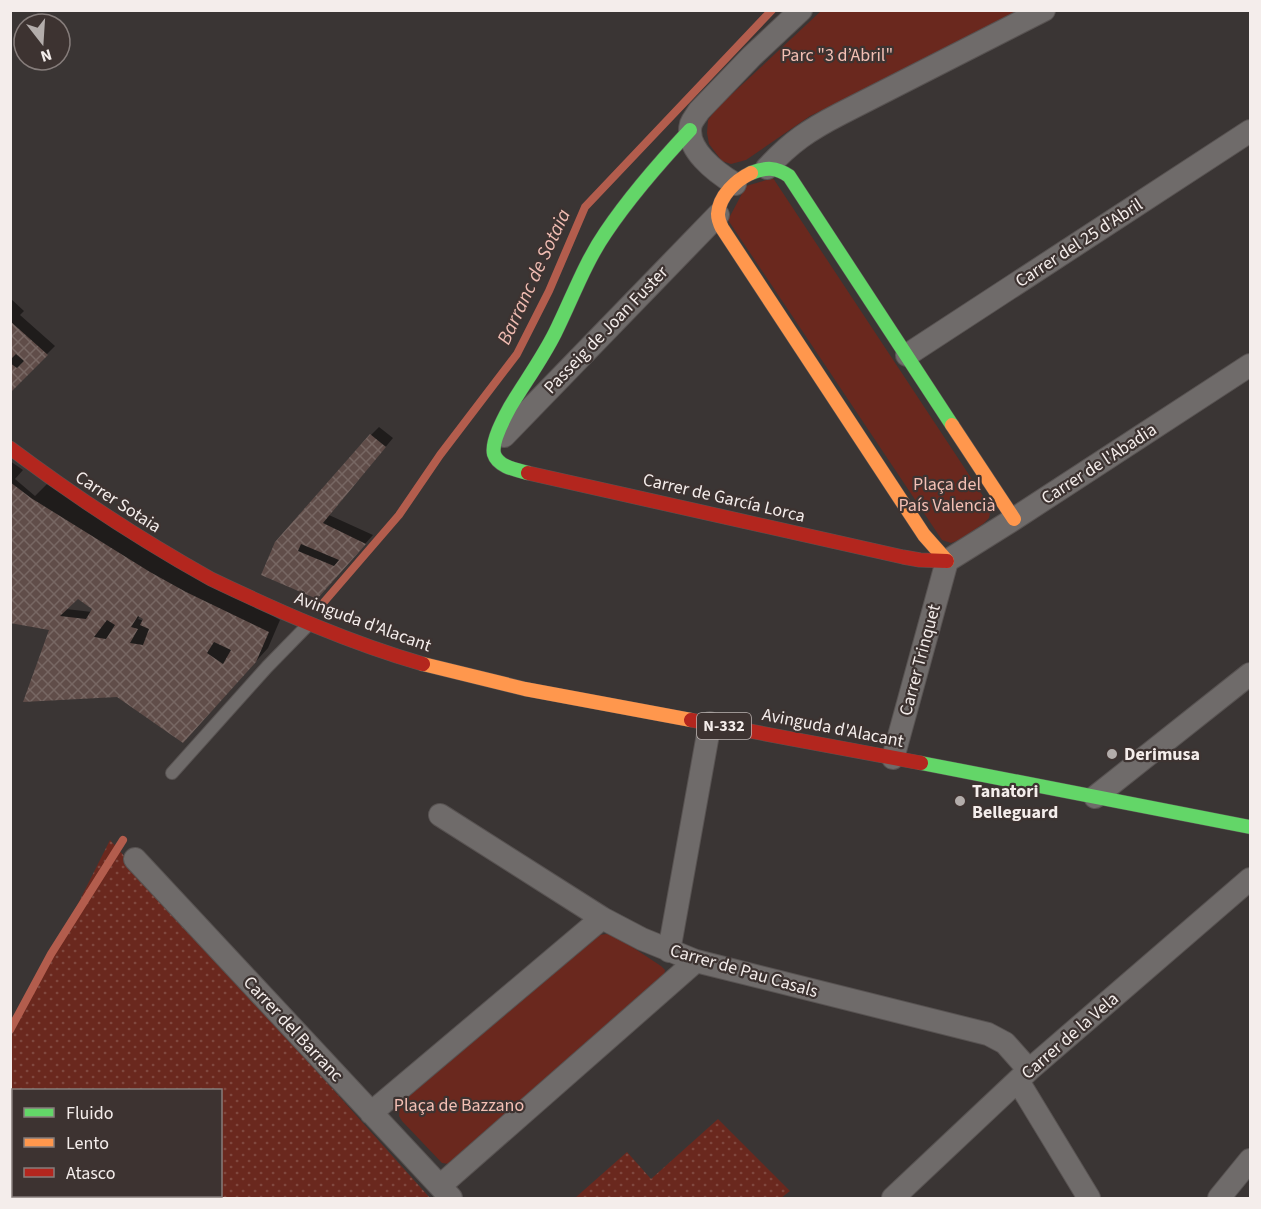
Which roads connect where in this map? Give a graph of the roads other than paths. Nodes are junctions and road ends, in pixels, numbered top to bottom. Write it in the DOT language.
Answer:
graph roads {
  1 [pos="801,10"];
  2 [pos="1044,10"];
  3 [pos="690,130"];
  4 [pos="1251,131"];
  5 [pos="767,168"];
  6 [pos="735,184"];
  7 [pos="718,215"];
  8 [pos="907,355"];
  9 [pos="1251,365"];
  10 [pos="10,448"];
  11 [pos="495,453"];
  12 [pos="1014,519"];
  13 [pos="947,561"];
  14 [pos="210,579"];
  15 [pos="309,624"];
  16 [pos="1251,674"];
  17 [pos="710,723"];
  18 [pos="893,758"];
  19 [pos="172,773"];
  20 [pos="1095,797"];
  21 [pos="440,815"];
  22 [pos="1251,827"];
  23 [pos="135,859"];
  24 [pos="1251,879"];
  25 [pos="602,918"];
  26 [pos="669,951"];
  27 [pos="696,961"];
  28 [pos="1024,1076"];
  29 [pos="371,1113"];
  30 [pos="1251,1160"];
  31 [pos="446,1192"];
  32 [pos="893,1198"];
  33 [pos="1089,1198"];
  34 [pos="1219,1198"];
  1 -- 3 [label="street"];
  2 -- 5 [label="street"];
  3 -- 6 [label="street"];
  3 -- 11 [label="main road"];
  4 -- 8 [label="street, Carrer del 25 d'Abril"];
  5 -- 6 [label="main road"];
  5 -- 8 [label="main road"];
  6 -- 7 [label="main road"];
  7 -- 11 [label="street, Passeig de Joan Fuster"];
  7 -- 13 [label="main road"];
  8 -- 12 [label="main road"];
  9 -- 12 [label="street, Carrer de l'Abadia"];
  10 -- 14 [label="main road, Carrer Sotaia"];
  11 -- 13 [label="main road, Carrer de García Lorca"];
  12 -- 13 [label="street, Carrer de l'Abadia"];
  13 -- 18 [label="street, Carrer Trinquet"];
  14 -- 15 [label="main road, Avinguda d'Alacant / N-332"];
  15 -- 17 [label="main road, Avinguda d'Alacant / N-332"];
  15 -- 19 [label="lane"];
  16 -- 20 [label="street"];
  17 -- 18 [label="main road, Avinguda d'Alacant / N-332"];
  17 -- 26 [label="street"];
  18 -- 20 [label="main road, Avinguda d'Alacant / N-332"];
  20 -- 22 [label="main road, Avinguda d'Alacant / N-332"];
  21 -- 25 [label="street, Carrer de Pau Casals"];
  23 -- 29 [label="street, Carrer del Barranc"];
  24 -- 28 [label="street, Carrer de la Vela"];
  25 -- 26 [label="street, Carrer de Pau Casals"];
  25 -- 29 [label="street"];
  26 -- 27 [label="street, Carrer de Pau Casals"];
  27 -- 28 [label="street, Carrer de Pau Casals"];
  27 -- 31 [label="street"];
  28 -- 32 [label="street, Carrer de la Vela"];
  28 -- 33 [label="street, Carrer de Pau Casals"];
  29 -- 31 [label="street, Carrer del Barranc"];
  30 -- 34 [label="street"];
}
